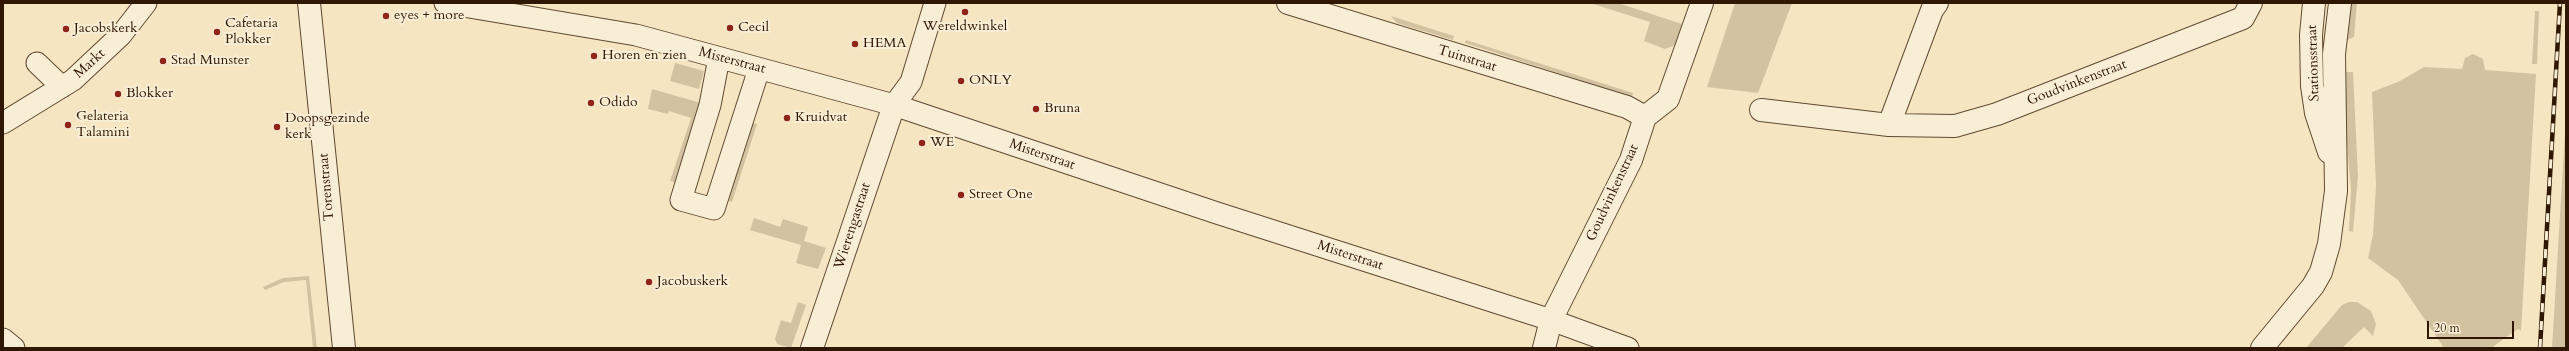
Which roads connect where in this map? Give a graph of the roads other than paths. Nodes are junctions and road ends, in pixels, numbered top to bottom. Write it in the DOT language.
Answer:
graph roads {
  1 [pos="146,3"];
  2 [pos="309,3"];
  3 [pos="445,3"];
  4 [pos="935,3"];
  5 [pos="1288,3"];
  6 [pos="1702,3"];
  7 [pos="1937,3"];
  8 [pos="2251,3"];
  9 [pos="2314,3"];
  10 [pos="2340,3"];
  11 [pos="719,58"];
  12 [pos="37,63"];
  13 [pos="759,69"];
  14 [pos="62,87"];
  15 [pos="894,105"];
  16 [pos="1761,110"];
  17 [pos="1645,117"];
  18 [pos="3,123"];
  19 [pos="1889,125"];
  20 [pos="2334,168"];
  21 [pos="1552,320"];
  22 [pos="3,339"];
  23 [pos="2261,347"];
  24 [pos="14,348"];
  25 [pos="344,348"];
  26 [pos="812,348"];
  27 [pos="1544,348"];
  28 [pos="1628,348"];
  1 -- 14 [label="street, Markt"];
  2 -- 25 [label="street, Torenstraat"];
  3 -- 11 [label="street, Misterstraat"];
  4 -- 15 [label="street"];
  5 -- 17 [label="street, Tuinstraat"];
  6 -- 17 [label="street"];
  7 -- 19 [label="street"];
  8 -- 19 [label="street, Goudvinkenstraat"];
  9 -- 20 [label="street, Stationsstraat"];
  10 -- 20 [label="street, Stationsstraat"];
  11 -- 13 [label="street, Misterstraat"];
  11 -- 13 [label="street"];
  12 -- 14 [label="street, Markt"];
  13 -- 15 [label="street, Misterstraat"];
  14 -- 18 [label="street, Markt"];
  15 -- 21 [label="street, Misterstraat"];
  15 -- 26 [label="street, Wierengastraat"];
  16 -- 19 [label="street, Goudvinkenstraat"];
  17 -- 21 [label="street, Goudvinkenstraat"];
  20 -- 23 [label="street, Stationsstraat"];
  21 -- 27 [label="street, Goudvinkenstraat"];
  21 -- 28 [label="street, Misterstraat"];
  22 -- 24 [label="street"];
}
